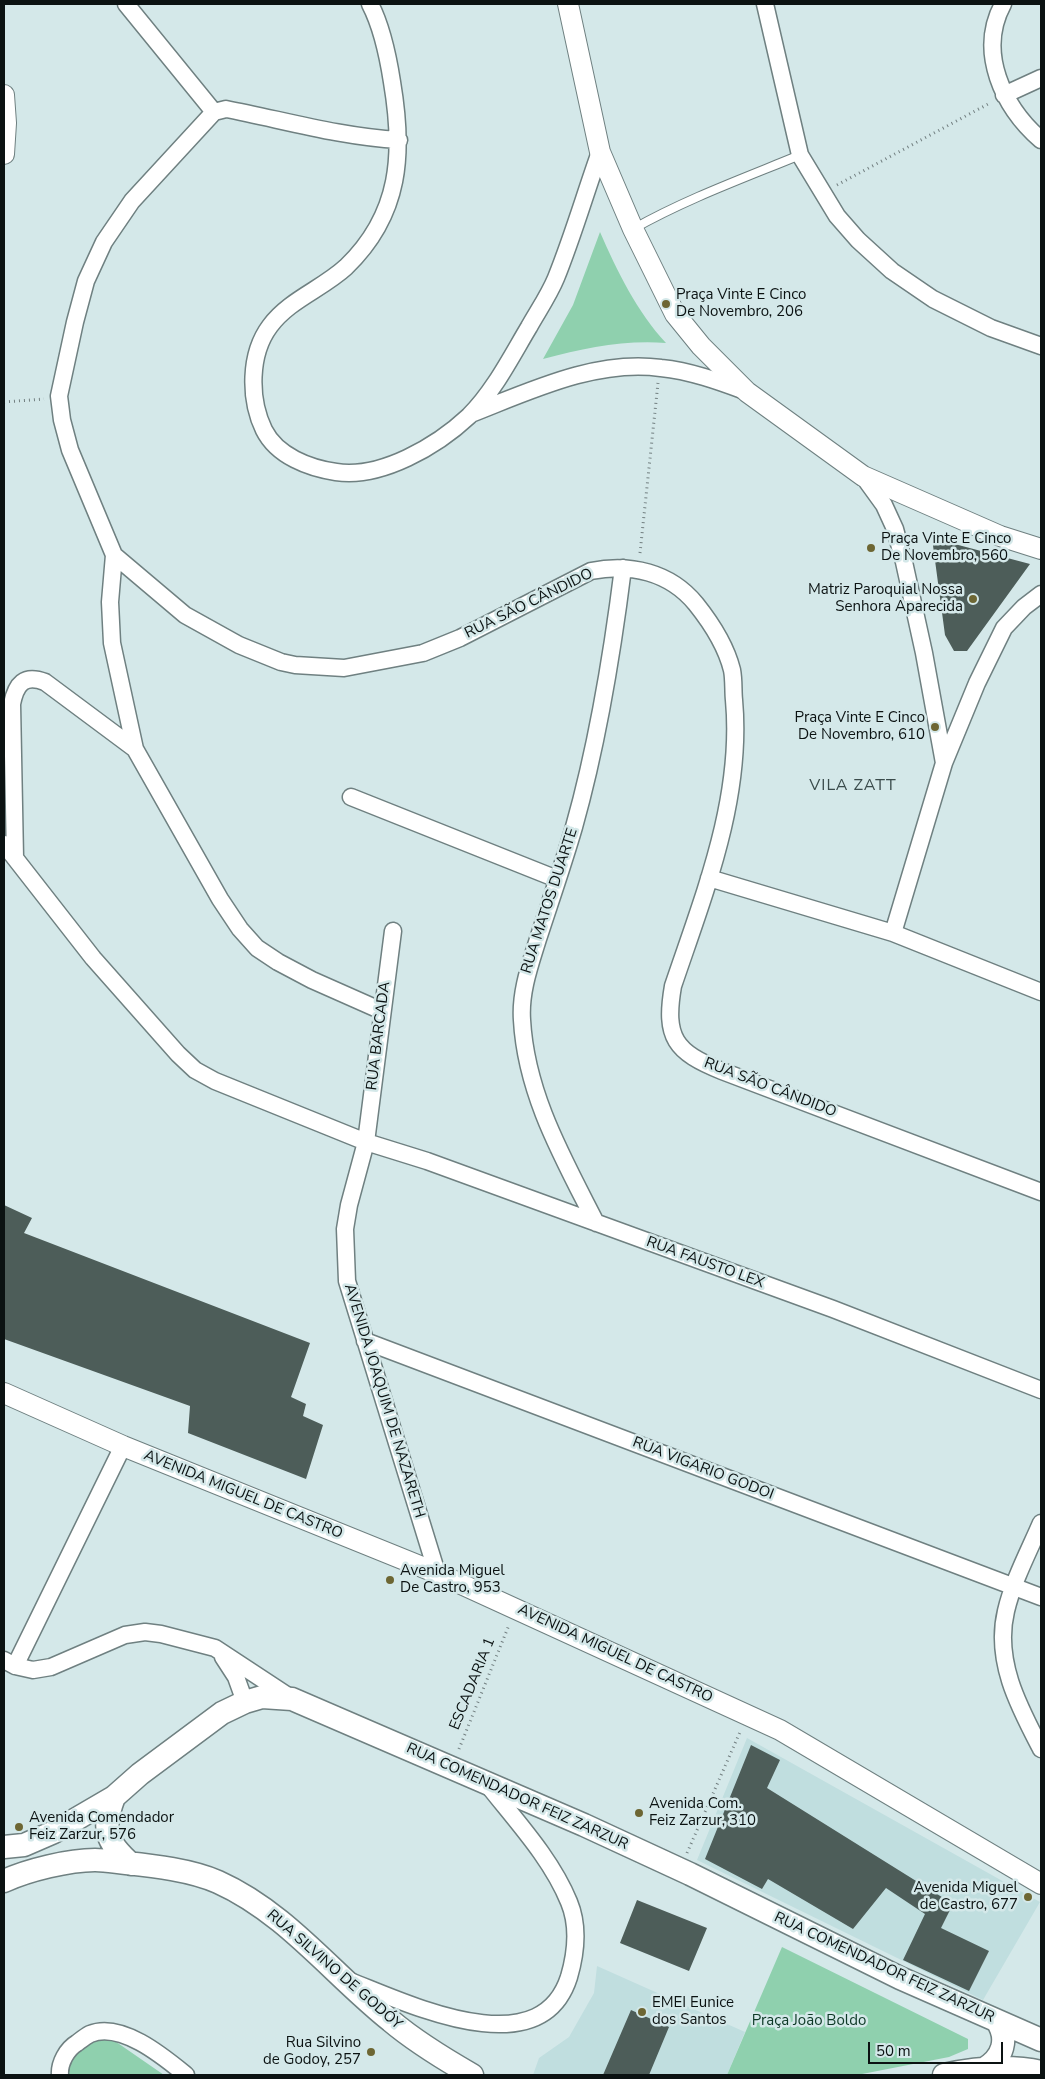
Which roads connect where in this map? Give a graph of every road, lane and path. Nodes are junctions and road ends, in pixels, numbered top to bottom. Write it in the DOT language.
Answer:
graph roads {
  1 [pos="126,4"];
  2 [pos="370,4"];
  3 [pos="568,4"];
  4 [pos="765,4"];
  5 [pos="1003,4"];
  6 [pos="1041,78"];
  7 [pos="4,95"];
  8 [pos="1004,95"];
  9 [pos="214,112"];
  10 [pos="399,140"];
  11 [pos="1041,140"];
  12 [pos="600,152"];
  13 [pos="4,154"];
  14 [pos="800,155"];
  15 [pos="822,193"];
  16 [pos="633,229"];
  17 [pos="1041,346"];
  18 [pos="659,367"];
  19 [pos="747,392"];
  20 [pos="59,396"];
  21 [pos="4,402"];
  22 [pos="469,415"];
  23 [pos="863,476"];
  24 [pos="1041,549"];
  25 [pos="114,555"];
  26 [pos="630,569"];
  27 [pos="1041,594"];
  28 [pos="135,749"];
  29 [pos="944,763"];
  30 [pos="350,797"];
  31 [pos="4,844"];
  32 [pos="15,858"];
  33 [pos="709,878"];
  34 [pos="557,879"];
  35 [pos="393,931"];
  36 [pos="893,933"];
  37 [pos="1041,992"];
  38 [pos="382,1012"];
  39 [pos="366,1142"];
  40 [pos="1041,1192"];
  41 [pos="596,1223"];
  42 [pos="365,1341"];
  43 [pos="1041,1390"];
  44 [pos="4,1392"];
  45 [pos="122,1446"];
  46 [pos="1041,1523"];
  47 [pos="436,1573"];
  48 [pos="1014,1587"];
  49 [pos="1041,1596"];
  50 [pos="516,1609"];
  51 [pos="215,1648"];
  52 [pos="9,1663"];
  53 [pos="292,1699"];
  54 [pos="245,1702"];
  55 [pos="748,1715"];
  56 [pos="1041,1749"];
  57 [pos="451,1768"];
  58 [pos="487,1784"];
  59 [pos="114,1797"];
  60 [pos="4,1847"];
  61 [pos="131,1864"];
  62 [pos="680,1869"];
  63 [pos="9,1879"];
  64 [pos="1041,1884"];
  65 [pos="343,1978"];
  66 [pos="996,2021"];
  67 [pos="1041,2040"];
  68 [pos="984,2069"];
  69 [pos="1041,2072"];
  70 [pos="60,2075"];
  71 [pos="186,2075"];
  72 [pos="472,2075"];
  73 [pos="944,2075"];
  1 -- 9 [label="street"];
  2 -- 10 [label="street"];
  3 -- 12 [label="street"];
  4 -- 14 [label="street"];
  5 -- 8 [label="street"];
  6 -- 8 [label="street"];
  7 -- 13 [label="street"];
  8 -- 11 [label="street"];
  8 -- 15 [label="path"];
  9 -- 10 [label="street"];
  9 -- 20 [label="street, RUA SÃO CÂNDIDO"];
  10 -- 22 [label="street"];
  12 -- 16 [label="street"];
  12 -- 22 [label="street"];
  14 -- 15 [label="street"];
  14 -- 16 [label="lane"];
  15 -- 17 [label="street"];
  16 -- 19 [label="street"];
  18 -- 19 [label="street"];
  18 -- 22 [label="street"];
  18 -- 26 [label="path"];
  19 -- 23 [label="street"];
  20 -- 21 [label="path"];
  20 -- 25 [label="street, RUA SÃO CÂNDIDO"];
  23 -- 24 [label="street"];
  23 -- 29 [label="street"];
  25 -- 26 [label="street, RUA SÃO CÂNDIDO"];
  25 -- 28 [label="street"];
  26 -- 33 [label="street, RUA SÃO CÂNDIDO"];
  26 -- 34 [label="street, RUA MATOS DUARTE"];
  27 -- 29 [label="street"];
  28 -- 32 [label="street"];
  28 -- 38 [label="street"];
  29 -- 36 [label="street"];
  30 -- 34 [label="street"];
  31 -- 32 [label="street"];
  32 -- 39 [label="street"];
  33 -- 36 [label="street"];
  33 -- 40 [label="street, RUA SÃO CÂNDIDO"];
  34 -- 41 [label="street, RUA MATOS DUARTE"];
  35 -- 38 [label="street, RUA BARCADA"];
  36 -- 37 [label="street"];
  38 -- 39 [label="street, RUA BARCADA"];
  39 -- 41 [label="street, RUA FAUSTO LEX"];
  39 -- 42 [label="street, AVENIDA JOAQUIM DE NAZARETH"];
  41 -- 43 [label="street, RUA FAUSTO LEX"];
  42 -- 47 [label="street, AVENIDA JOAQUIM DE NAZARETH"];
  42 -- 48 [label="street, RUA VIGARIO GODOI"];
  44 -- 45 [label="street, AVENIDA MIGUEL DE CASTRO"];
  45 -- 47 [label="street, AVENIDA MIGUEL DE CASTRO"];
  45 -- 52 [label="street"];
  46 -- 48 [label="street"];
  47 -- 50 [label="street, AVENIDA MIGUEL DE CASTRO"];
  48 -- 49 [label="street, RUA VIGARIO GODOI"];
  48 -- 56 [label="street"];
  50 -- 55 [label="street, AVENIDA MIGUEL DE CASTRO"];
  50 -- 57 [label="path, ESCADARIA 1"];
  51 -- 52 [label="street"];
  51 -- 53 [label="street"];
  51 -- 54 [label="street"];
  53 -- 54 [label="main road, RUA COMENDADOR FEIZ ZARZUR"];
  53 -- 57 [label="main road, RUA COMENDADOR FEIZ ZARZUR"];
  54 -- 59 [label="main road, RUA COMENDADOR FEIZ ZARZUR"];
  55 -- 62 [label="path"];
  55 -- 64 [label="street, AVENIDA MIGUEL DE CASTRO"];
  57 -- 58 [label="main road, RUA COMENDADOR FEIZ ZARZUR"];
  58 -- 62 [label="main road, RUA COMENDADOR FEIZ ZARZUR"];
  58 -- 65 [label="street"];
  59 -- 60 [label="main road, RUA COMENDADOR FEIZ ZARZUR"];
  59 -- 61 [label="main road"];
  61 -- 63 [label="main road, RUA SILVINO DE GODÓY"];
  61 -- 65 [label="main road, RUA SILVINO DE GODÓY"];
  62 -- 66 [label="main road, RUA COMENDADOR FEIZ ZARZUR"];
  65 -- 72 [label="main road, RUA SILVINO DE GODÓY"];
  66 -- 67 [label="main road, RUA COMENDADOR FEIZ ZARZUR"];
  66 -- 68 [label="main road"];
  68 -- 69 [label="main road"];
  68 -- 73 [label="main road"];
  70 -- 71 [label="street"];
}
